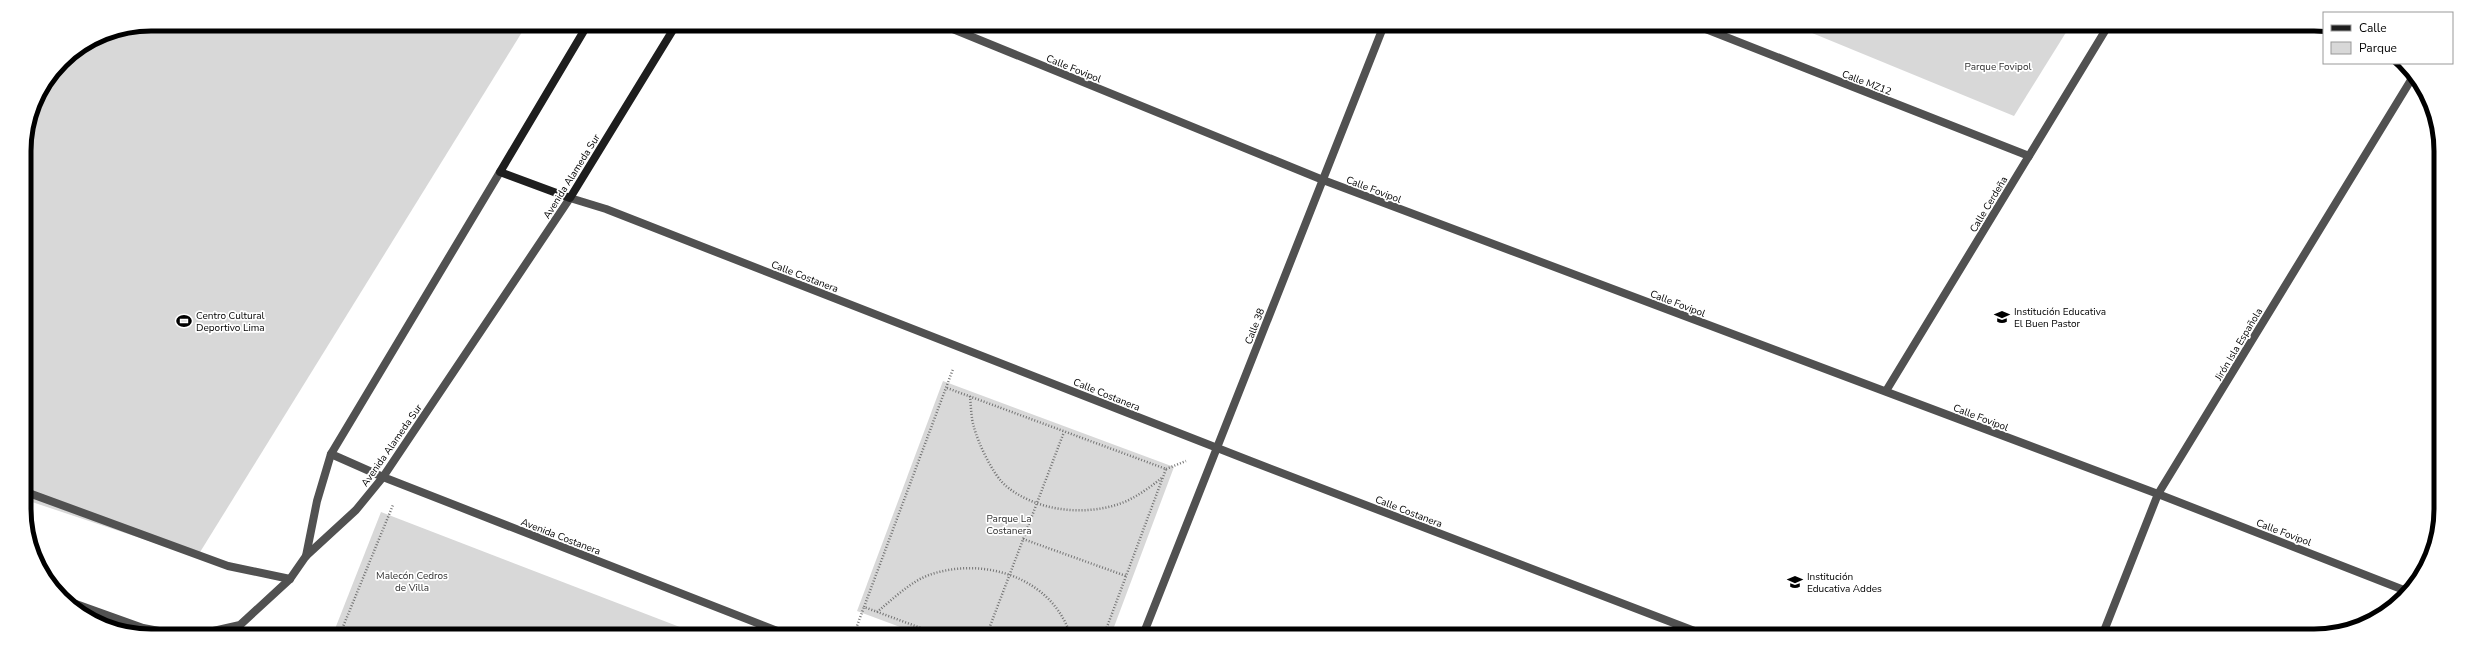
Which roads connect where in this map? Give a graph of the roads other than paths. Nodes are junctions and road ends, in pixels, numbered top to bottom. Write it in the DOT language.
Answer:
graph roads {
  1 [pos="584,31"];
  2 [pos="672,31"];
  3 [pos="958,31"];
  4 [pos="1382,31"];
  5 [pos="1716,31"];
  6 [pos="2105,31"];
  7 [pos="2411,80"];
  8 [pos="2029,156"];
  9 [pos="500,172"];
  10 [pos="1322,180"];
  11 [pos="570,198"];
  12 [pos="1886,391"];
  13 [pos="1217,448"];
  14 [pos="331,454"];
  15 [pos="383,477"];
  16 [pos="31,494"];
  17 [pos="2158,494"];
  18 [pos="306,556"];
  19 [pos="290,579"];
  20 [pos="2403,589"];
  21 [pos="80,606"];
  22 [pos="147,629"];
  23 [pos="222,629"];
  24 [pos="772,629"];
  25 [pos="1145,629"];
  26 [pos="1689,629"];
  27 [pos="2105,629"];
  1 -- 9 [label="main road"];
  2 -- 11 [label="main road, Avenida Alameda Sur"];
  3 -- 10 [label="street, Calle Fovipol"];
  4 -- 10 [label="street, Calle 38"];
  5 -- 8 [label="street, Calle MZ12"];
  6 -- 8 [label="street, Calle Cerdeña"];
  7 -- 17 [label="street, Jirón Isla Española"];
  8 -- 12 [label="street, Calle Cerdeña"];
  9 -- 11 [label="main road, Calle Costanera"];
  9 -- 14 [label="street"];
  10 -- 12 [label="street, Calle Fovipol"];
  10 -- 13 [label="street, Calle 38"];
  11 -- 13 [label="street, Calle Costanera"];
  11 -- 15 [label="street, Avenida Alameda Sur"];
  12 -- 17 [label="street, Calle Fovipol"];
  13 -- 25 [label="street, Calle 38"];
  13 -- 26 [label="street, Calle Costanera"];
  14 -- 15 [label="street, Avenida Costanera"];
  14 -- 18 [label="street"];
  15 -- 18 [label="street, Avenida Alameda Sur"];
  15 -- 24 [label="street, Avenida Costanera"];
  16 -- 19 [label="street"];
  17 -- 20 [label="street, Calle Fovipol"];
  17 -- 27 [label="street, Jirón Isla Española"];
  18 -- 19 [label="street"];
  19 -- 23 [label="street"];
  21 -- 22 [label="street"];
}
